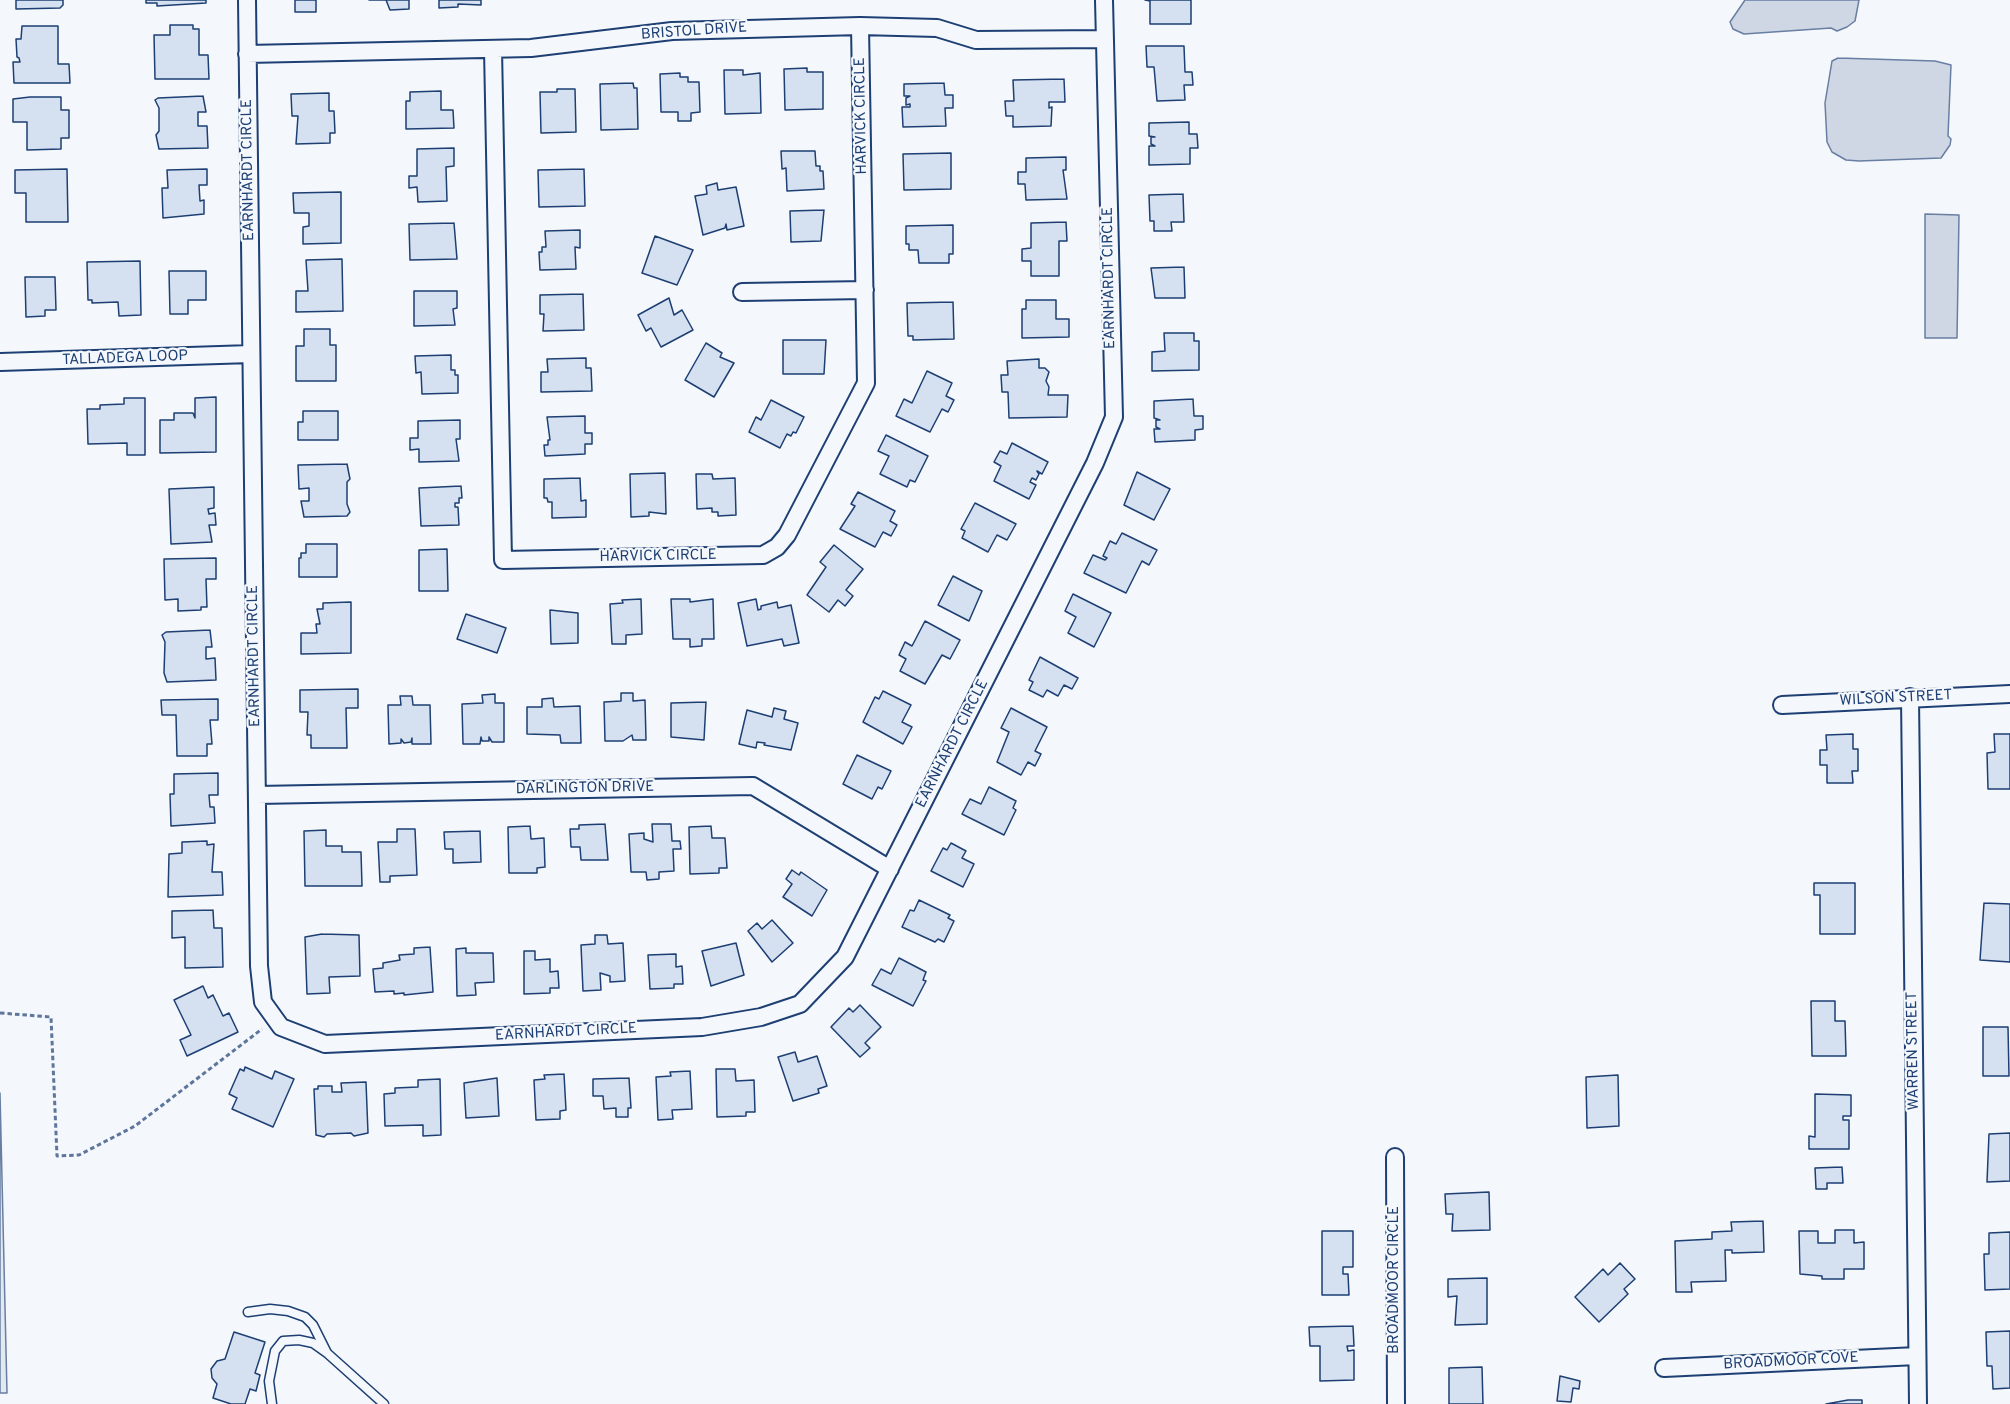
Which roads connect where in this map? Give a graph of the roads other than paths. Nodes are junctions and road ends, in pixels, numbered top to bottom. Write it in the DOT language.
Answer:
graph roads {
  1 [pos="247,0"];
  2 [pos="1104,0"];
  3 [pos="860,26"];
  4 [pos="1104,39"];
  5 [pos="493,49"];
  6 [pos="247,54"];
  7 [pos="866,290"];
  8 [pos="742,292"];
  9 [pos="251,354"];
  10 [pos="0,362"];
  11 [pos="2010,694"];
  12 [pos="1910,697"];
  13 [pos="1782,705"];
  14 [pos="257,795"];
  15 [pos="890,869"];
  16 [pos="1395,1157"];
  17 [pos="248,1312"];
  18 [pos="327,1353"];
  19 [pos="1917,1356"];
  20 [pos="1664,1368"];
  21 [pos="272,1404"];
  22 [pos="384,1404"];
  23 [pos="1396,1404"];
  24 [pos="1918,1404"];
  1 -- 6 [label="street, EARNHARDT CIRCLE"];
  2 -- 4 [label="street, EARNHARDT CIRCLE"];
  3 -- 4 [label="street, BRISTOL DRIVE"];
  3 -- 5 [label="street, BRISTOL DRIVE"];
  3 -- 7 [label="street, HARVICK CIRCLE"];
  4 -- 15 [label="street, EARNHARDT CIRCLE"];
  5 -- 6 [label="street, BRISTOL DRIVE"];
  5 -- 7 [label="street, HARVICK CIRCLE"];
  6 -- 9 [label="street, EARNHARDT CIRCLE"];
  7 -- 8 [label="street"];
  9 -- 10 [label="street, TALLADEGA LOOP"];
  9 -- 14 [label="street, EARNHARDT CIRCLE"];
  11 -- 12 [label="street, WILSON STREET"];
  12 -- 13 [label="street, WILSON STREET"];
  12 -- 19 [label="street, WARREN STREET"];
  14 -- 15 [label="street, DARLINGTON DRIVE"];
  14 -- 15 [label="street, EARNHARDT CIRCLE"];
  16 -- 23 [label="street, BROADMOOR CIRCLE"];
  17 -- 18 [label="lane"];
  18 -- 21 [label="lane"];
  18 -- 22 [label="lane"];
  19 -- 20 [label="street, BROADMOOR COVE"];
  19 -- 24 [label="street, WARREN STREET"];
}
